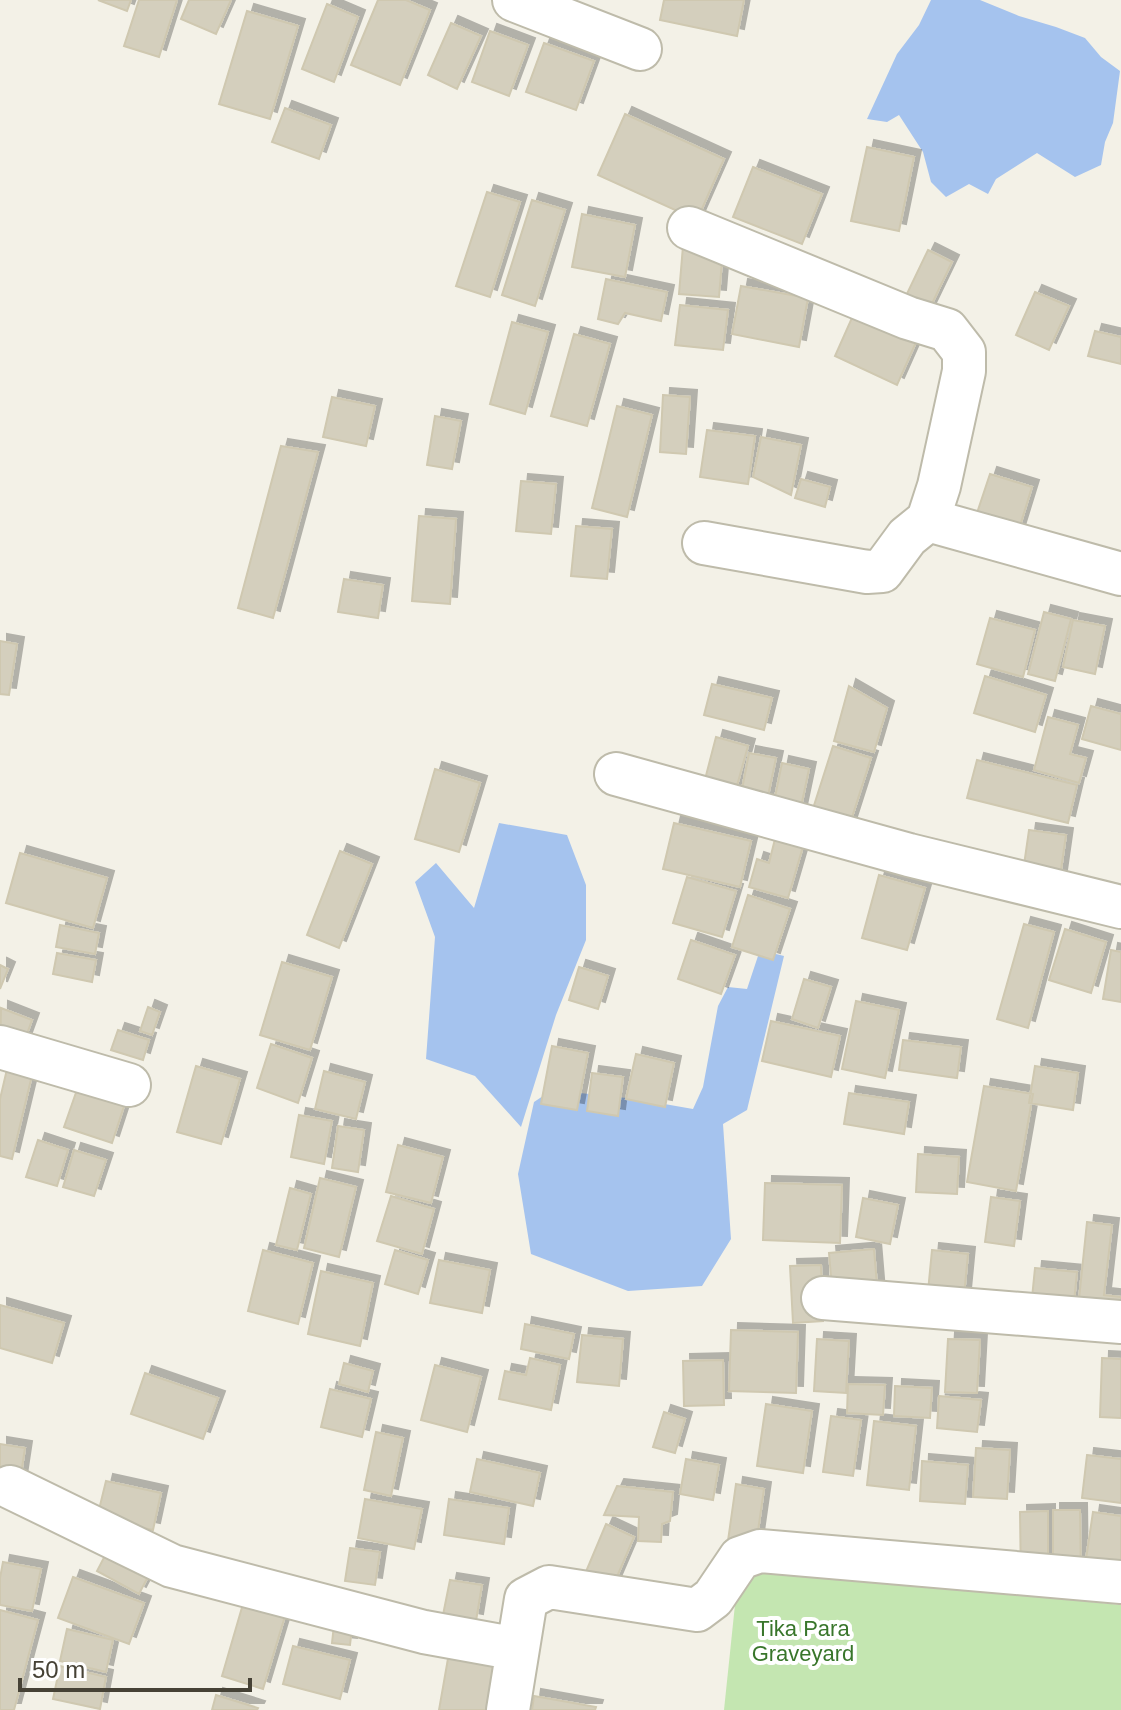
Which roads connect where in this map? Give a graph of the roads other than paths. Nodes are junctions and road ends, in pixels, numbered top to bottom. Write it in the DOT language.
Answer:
graph roads {
  1 [pos="514,0"];
  2 [pos="640,49"];
  3 [pos="689,228"];
  4 [pos="928,520"];
  5 [pos="704,543"];
  6 [pos="1121,574"];
  7 [pos="616,774"];
  8 [pos="1121,907"];
  9 [pos="0,1047"];
  10 [pos="129,1085"];
  11 [pos="823,1298"];
  12 [pos="1121,1322"];
  13 [pos="10,1487"];
  14 [pos="1121,1582"];
  15 [pos="517,1649"];
  16 [pos="508,1710"];
  1 -- 2 [label="street"];
  3 -- 4 [label="street"];
  4 -- 5 [label="street"];
  4 -- 6 [label="street"];
  7 -- 8 [label="street"];
  9 -- 10 [label="street"];
  11 -- 12 [label="street"];
  13 -- 15 [label="street"];
  14 -- 15 [label="street"];
  15 -- 16 [label="street"];
}
